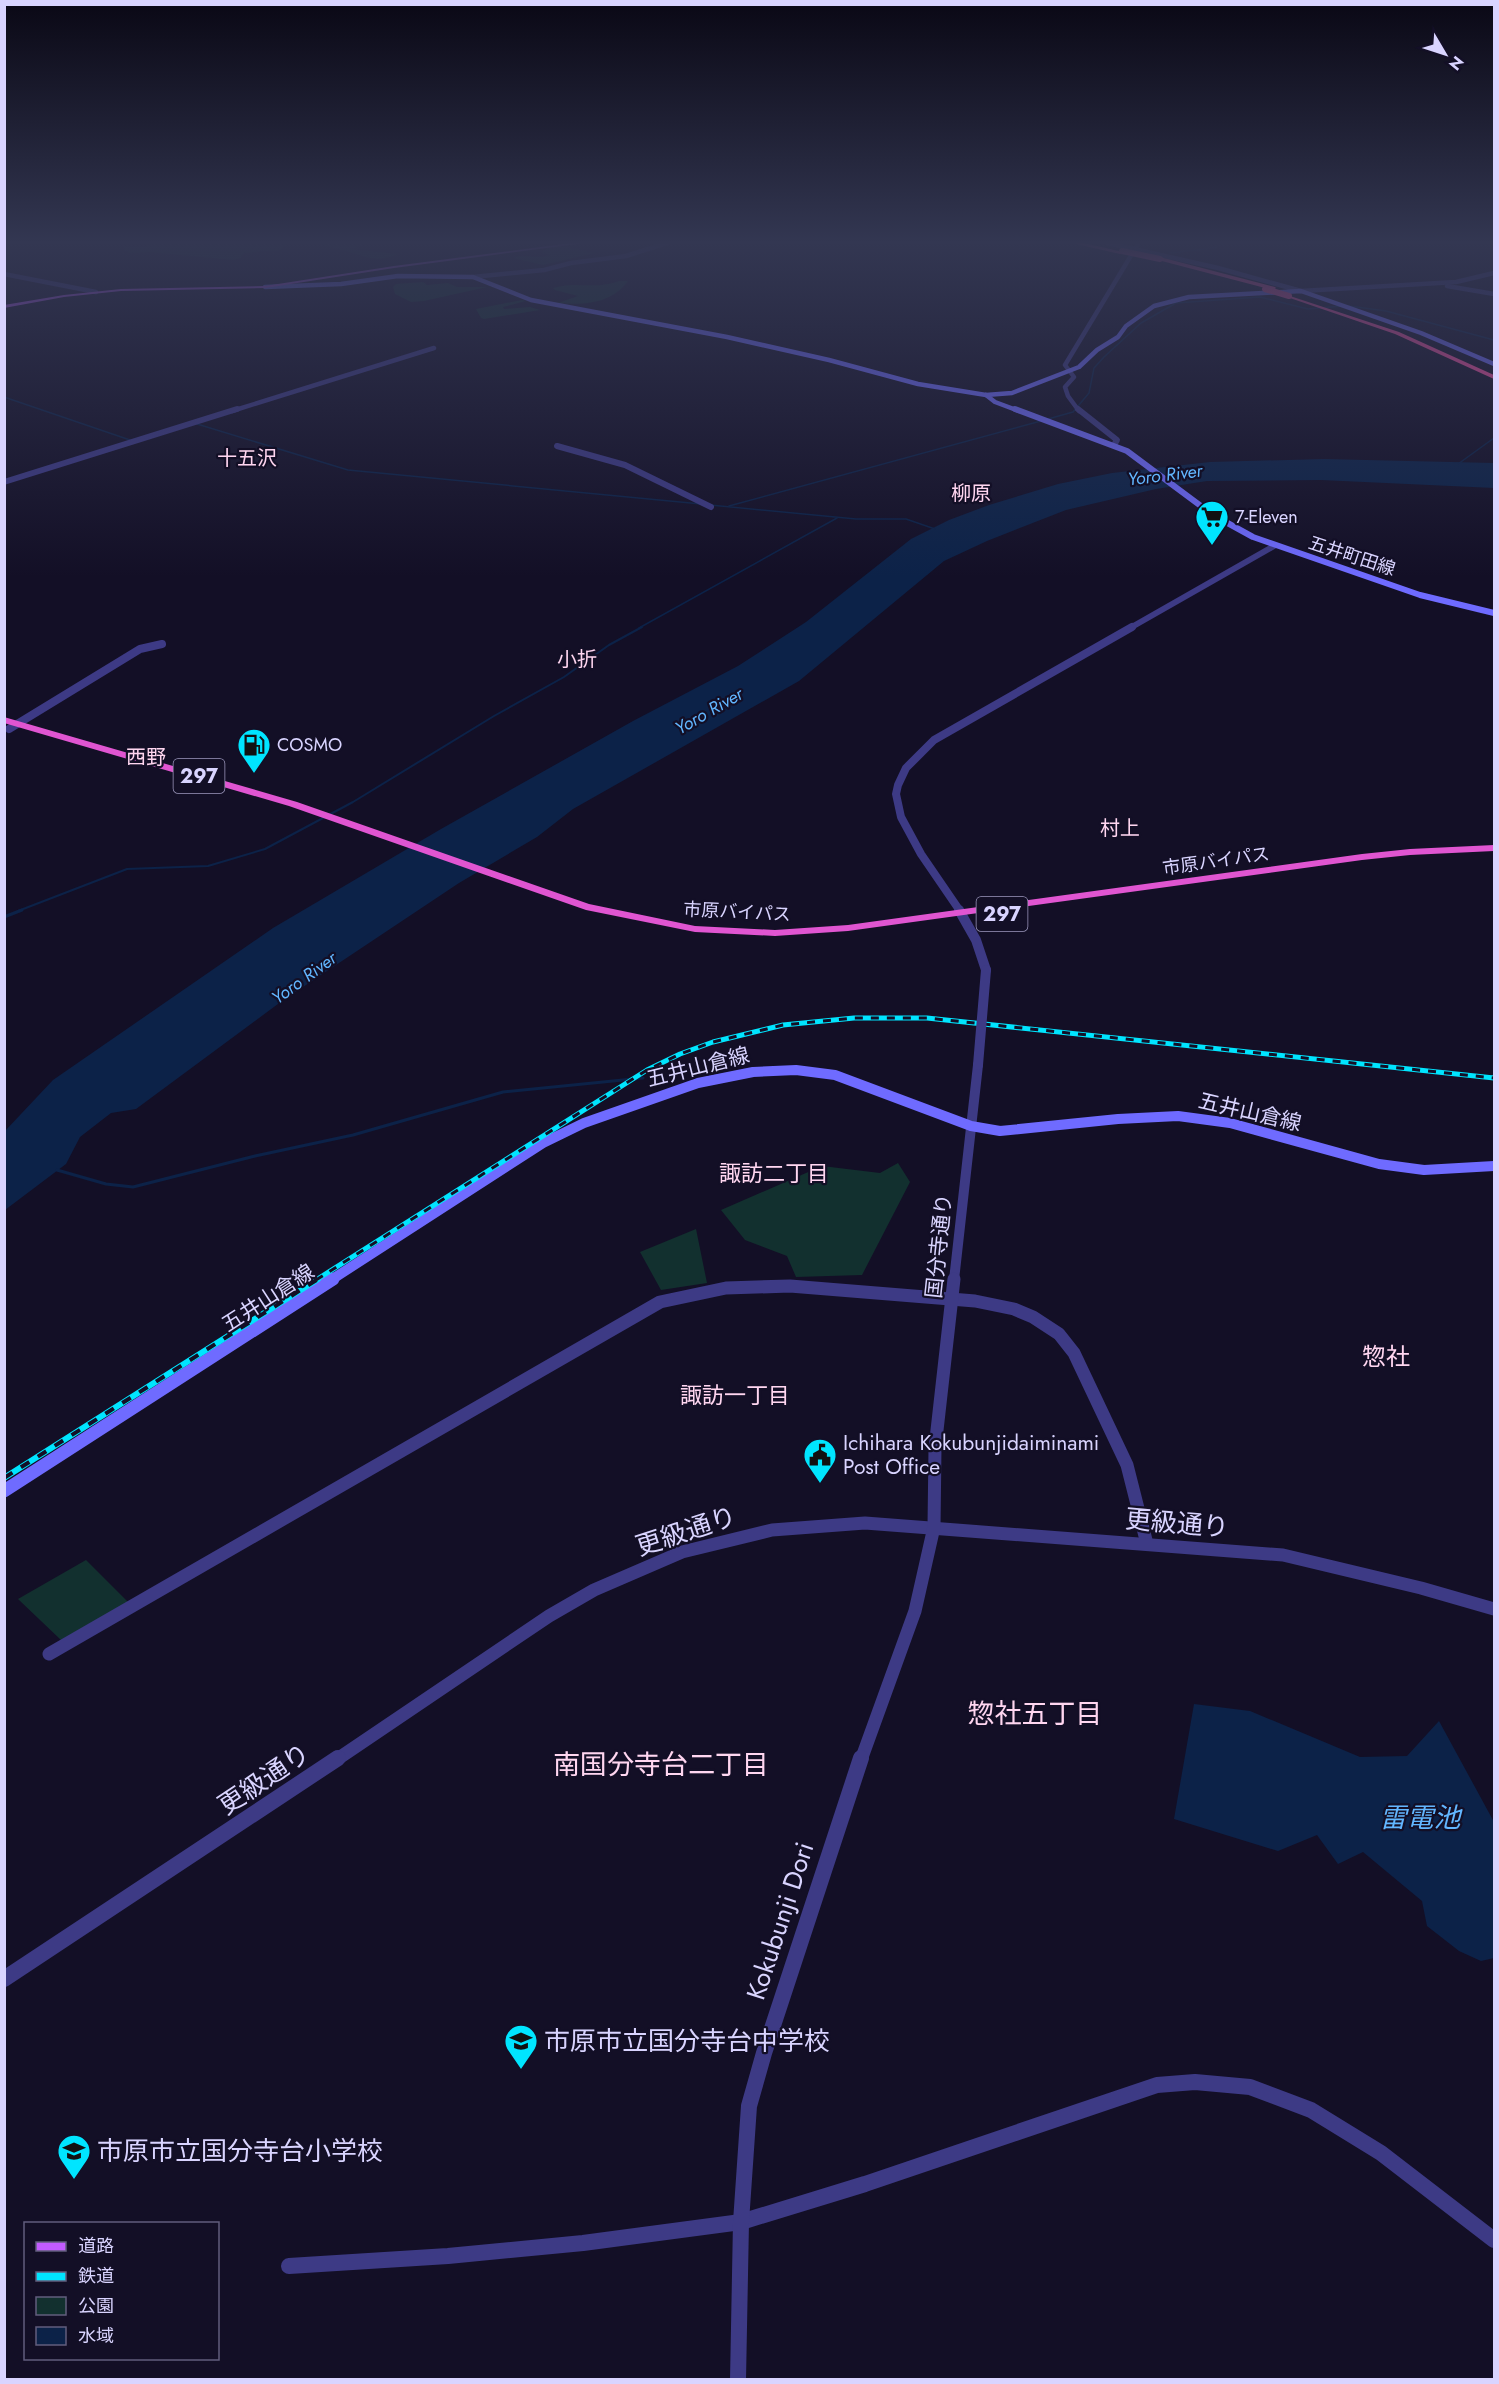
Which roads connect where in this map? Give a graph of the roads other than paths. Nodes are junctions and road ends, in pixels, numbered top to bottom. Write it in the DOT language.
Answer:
graph roads {
  1 [pos="414,354"];
  2 [pos="803,354"];
  3 [pos="1071,354"];
  4 [pos="1093,354"];
  5 [pos="1448,354"];
  6 [pos="1471,354"];
  7 [pos="1494,364"];
  8 [pos="1069,371"];
  9 [pos="1494,375"];
  10 [pos="986,395"];
  11 [pos="1114,445"];
  12 [pos="557,446"];
  13 [pos="4,483"];
  14 [pos="711,507"];
  15 [pos="1274,546"];
  16 [pos="1494,613"];
  17 [pos="162,644"];
  18 [pos="9,725"];
  19 [pos="1494,848"];
  20 [pos="1494,853"];
  21 [pos="962,916"];
  22 [pos="971,1126"];
  23 [pos="1494,1166"];
  24 [pos="952,1300"];
  25 [pos="4,1491"];
  26 [pos="934,1527"];
  27 [pos="1147,1544"];
  28 [pos="1494,1609"];
  29 [pos="49,1654"];
  30 [pos="4,1979"];
  31 [pos="741,2222"];
  32 [pos="1494,2240"];
  33 [pos="289,2266"];
  34 [pos="738,2379"];
  1 -- 13 [label="street"];
  2 -- 10 [label="main road"];
  3 -- 8 [label="street"];
  4 -- 8 [label="main road"];
  5 -- 9 [label="highway"];
  6 -- 7 [label="main road"];
  8 -- 10 [label="main road"];
  8 -- 11 [label="street"];
  10 -- 11 [label="main road, 五井町田線"];
  11 -- 15 [label="main road, 五井町田線"];
  12 -- 14 [label="street"];
  15 -- 16 [label="main road, 五井町田線"];
  15 -- 21 [label="street"];
  17 -- 18 [label="street"];
  18 -- 21 [label="highway, 市原バイパス / 297"];
  19 -- 21 [label="highway, 市原バイパス / 297"];
  20 -- 21 [label="highway, 市原バイパス / 297"];
  21 -- 22 [label="street, 国分寺通り, bridge"];
  22 -- 23 [label="main road, 五井山倉線"];
  22 -- 24 [label="street, 国分寺通り"];
  22 -- 25 [label="main road, 五井山倉線"];
  24 -- 26 [label="street, 国分寺通り"];
  24 -- 27 [label="street"];
  24 -- 29 [label="street"];
  26 -- 27 [label="street, 更級通り"];
  26 -- 30 [label="street, 更級通り"];
  26 -- 31 [label="street, Kokubunji Dori"];
  27 -- 28 [label="street, 更級通り"];
  31 -- 32 [label="street"];
  31 -- 33 [label="street"];
  31 -- 34 [label="street, Kokubunji Dori"];
}
